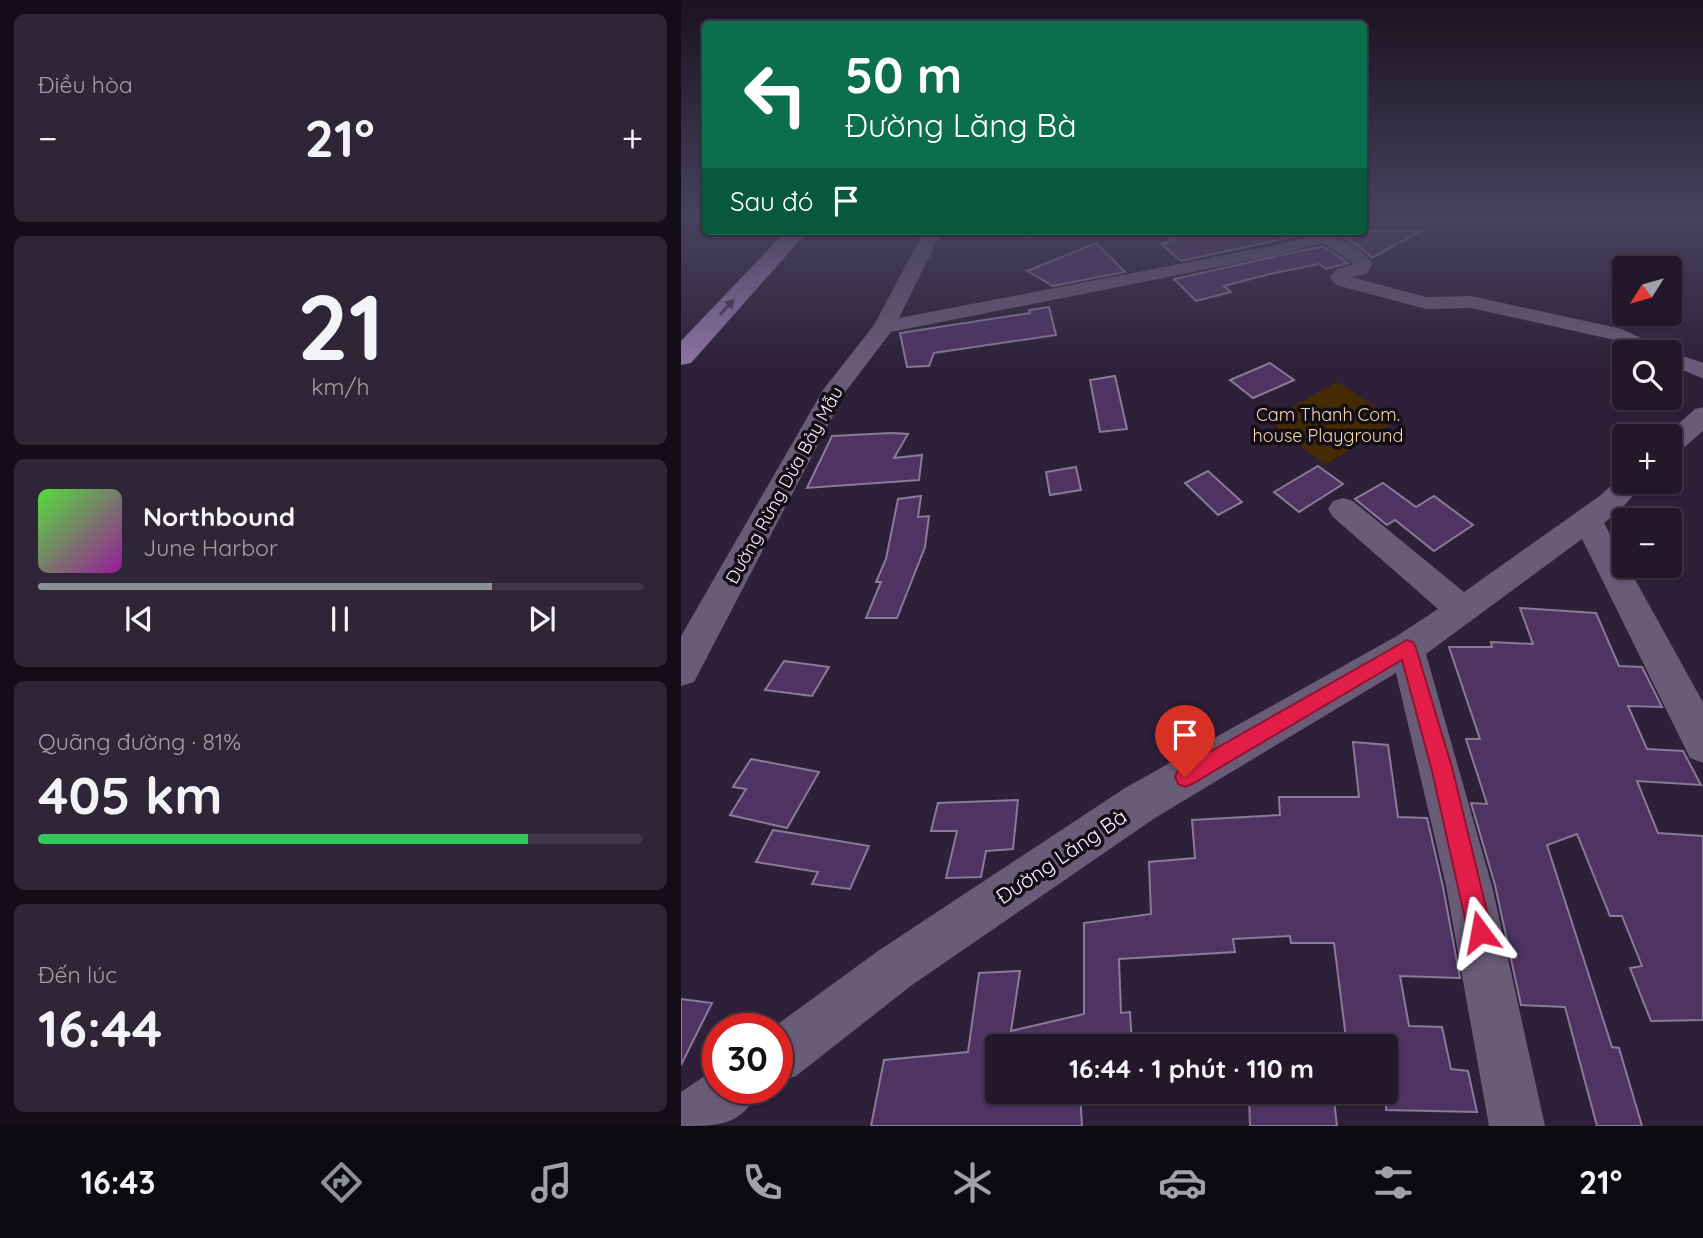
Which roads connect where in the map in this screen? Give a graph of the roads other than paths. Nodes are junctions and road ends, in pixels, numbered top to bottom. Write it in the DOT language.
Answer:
graph roads {
  1 [pos="746,267"];
  2 [pos="756,267"];
  3 [pos="915,267"];
  4 [pos="1193,267"];
  5 [pos="1362,267"];
  6 [pos="681,325"];
  7 [pos="884,327"];
  8 [pos="1632,340"];
  9 [pos="681,357"];
  10 [pos="1682,362"];
  11 [pos="1703,372"];
  12 [pos="1703,415"];
  13 [pos="1682,435"];
  14 [pos="1617,494"];
  15 [pos="1343,509"];
  16 [pos="1587,519"];
  17 [pos="1463,611"];
  18 [pos="1407,648"];
  19 [pos="681,670"];
  20 [pos="1703,744"];
  21 [pos="793,1045"];
  22 [pos="711,1104"];
  23 [pos="681,1126"];
  24 [pos="1517,1126"];
  1 -- 6 [label="main road"];
  9 -- 2 [label="main road, one-way"];
  3 -- 7 [label="street, Đường Rừng Dừa Bảy Mẫu"];
  4 -- 7 [label="street"];
  5 -- 8 [label="street"];
  7 -- 19 [label="street, Đường Rừng Dừa Bảy Mẫu"];
  10 -- 11 [label="street"];
  12 -- 13 [label="street"];
  14 -- 16 [label="street, Đường Lăng Bà"];
  15 -- 17 [label="street"];
  16 -- 17 [label="street, Đường Lăng Bà"];
  16 -- 20 [label="street"];
  17 -- 18 [label="street, Đường Lăng Bà"];
  18 -- 21 [label="street, Đường Lăng Bà"];
  18 -- 24 [label="street"];
  22 -- 23 [label="street"];
}
